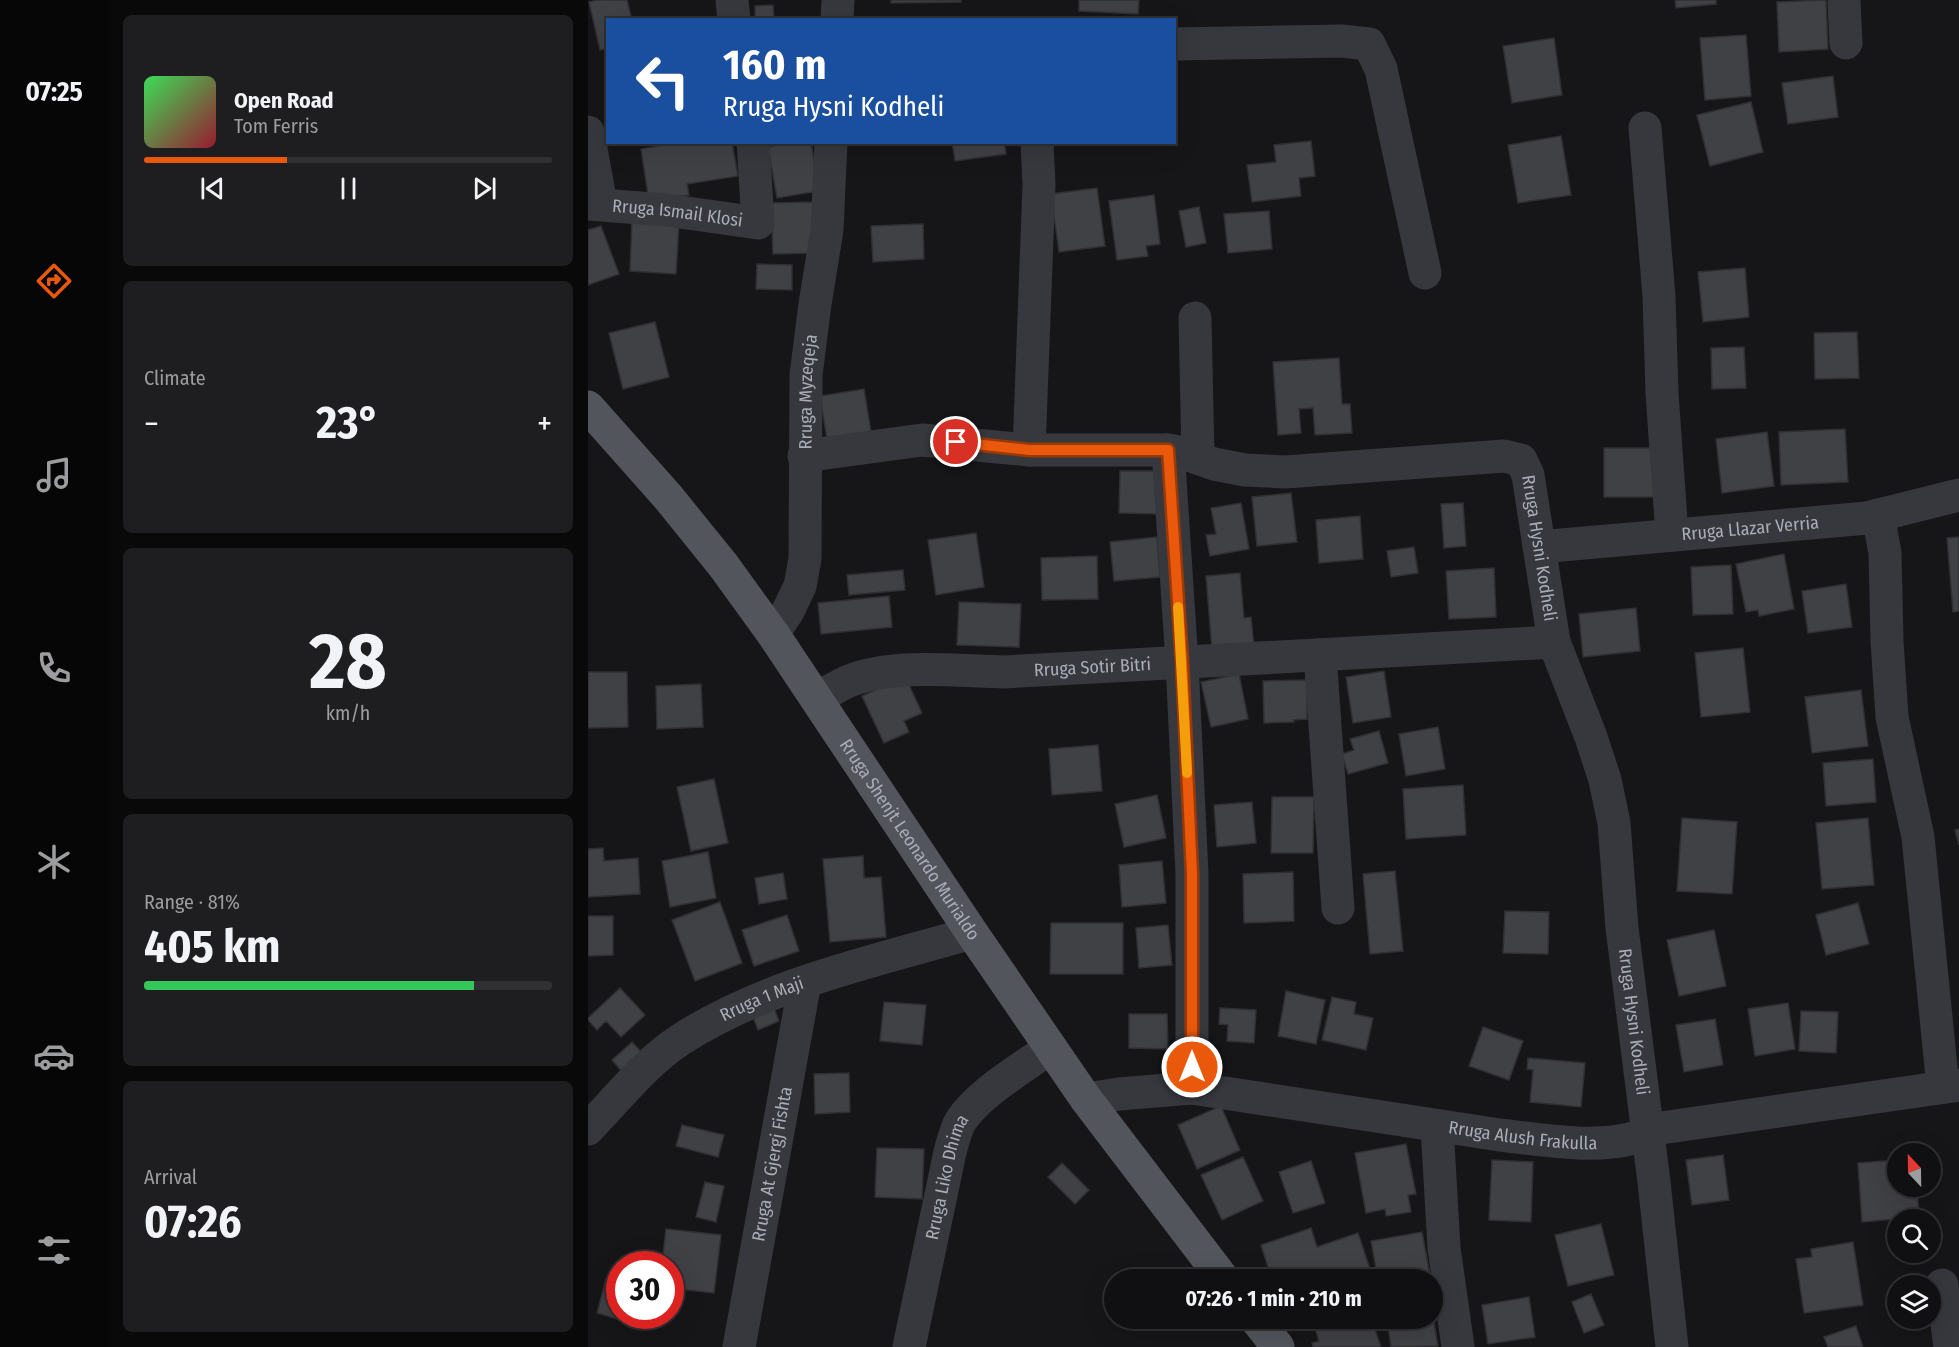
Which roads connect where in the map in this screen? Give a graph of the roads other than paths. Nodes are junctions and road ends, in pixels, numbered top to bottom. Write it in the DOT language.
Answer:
graph roads {
  1 [pos="732,0"];
  2 [pos="838,0"];
  3 [pos="1844,0"];
  4 [pos="735,18"];
  5 [pos="837,18"];
  6 [pos="1846,43"];
  7 [pos="1176,44"];
  8 [pos="1645,128"];
  9 [pos="588,132"];
  10 [pos="753,144"];
  11 [pos="831,144"];
  12 [pos="1037,144"];
  13 [pos="595,204"];
  14 [pos="1425,273"];
  15 [pos="1195,318"];
  16 [pos="588,407"];
  17 [pos="1029,450"];
  18 [pos="1183,454"];
  19 [pos="804,456"];
  20 [pos="1959,495"];
  21 [pos="1878,515"];
  22 [pos="1672,535"];
  23 [pos="1539,547"];
  24 [pos="773,634"];
  25 [pos="1554,642"];
  26 [pos="1320,655"];
  27 [pos="1182,662"];
  28 [pos="816,698"];
  29 [pos="1338,908"];
  30 [pos="972,933"];
  31 [pos="805,982"];
  32 [pos="1050,1048"];
  33 [pos="1951,1086"];
  34 [pos="1192,1088"];
  35 [pos="1086,1099"];
  36 [pos="1437,1126"];
  37 [pos="588,1129"];
  38 [pos="1648,1133"];
  39 [pos="1216,1269"];
  40 [pos="1942,1285"];
  41 [pos="1264,1329"];
  42 [pos="739,1347"];
  43 [pos="909,1347"];
  44 [pos="1278,1347"];
  45 [pos="1458,1347"];
  46 [pos="1672,1347"];
  47 [pos="1950,1347"];
  1 -- 4 [label="street"];
  2 -- 5 [label="street"];
  3 -- 6 [label="street"];
  7 -- 14 [label="street"];
  8 -- 22 [label="street"];
  9 -- 13 [label="street"];
  10 -- 13 [label="street, Rruga Ismail Klosi"];
  11 -- 19 [label="street, Rruga Myzeqeja"];
  12 -- 17 [label="street"];
  15 -- 18 [label="street"];
  16 -- 24 [label="main road, Rruga Shenjt Leonardo Murialdo"];
  17 -- 18 [label="street, Rruga Hysni Kodheli"];
  17 -- 19 [label="street, Rruga Hysni Kodheli"];
  18 -- 23 [label="street, Rruga Hysni Kodheli"];
  18 -- 27 [label="street"];
  19 -- 24 [label="street, Rruga Myzeqeja"];
  20 -- 21 [label="street, Rruga Llazar Verria"];
  21 -- 22 [label="street, Rruga Llazar Verria"];
  21 -- 33 [label="street"];
  22 -- 23 [label="street, Rruga Llazar Verria"];
  23 -- 25 [label="street, Rruga Hysni Kodheli"];
  24 -- 28 [label="main road, Rruga Shenjt Leonardo Murialdo"];
  25 -- 26 [label="street, Rruga Sotir Bitri"];
  25 -- 38 [label="street, Rruga Hysni Kodheli"];
  26 -- 27 [label="street, Rruga Sotir Bitri"];
  26 -- 29 [label="street"];
  27 -- 28 [label="street, Rruga Sotir Bitri"];
  27 -- 34 [label="street"];
  28 -- 30 [label="main road, Rruga Shenjt Leonardo Murialdo"];
  30 -- 31 [label="street, Rruga 1 Maji"];
  30 -- 32 [label="main road, Rruga Shenjt Leonardo Murialdo"];
  31 -- 37 [label="street, Rruga 1 Maji"];
  31 -- 42 [label="street, Rruga At Gjergj Fishta"];
  32 -- 35 [label="main road, Rruga Shenjt Leonardo Murialdo"];
  32 -- 43 [label="street, Rruga Liko Dhima"];
  33 -- 38 [label="street, Rruga Alush Frakulla"];
  34 -- 35 [label="street, Rruga Alush Frakulla"];
  34 -- 36 [label="street, Rruga Alush Frakulla"];
  35 -- 39 [label="main road, Rruga Shenjt Leonardo Murialdo"];
  36 -- 38 [label="street, Rruga Alush Frakulla"];
  36 -- 45 [label="street"];
  38 -- 46 [label="street, Rruga Hysni Kodheli"];
  40 -- 47 [label="street"];
  41 -- 44 [label="main road"];
}
